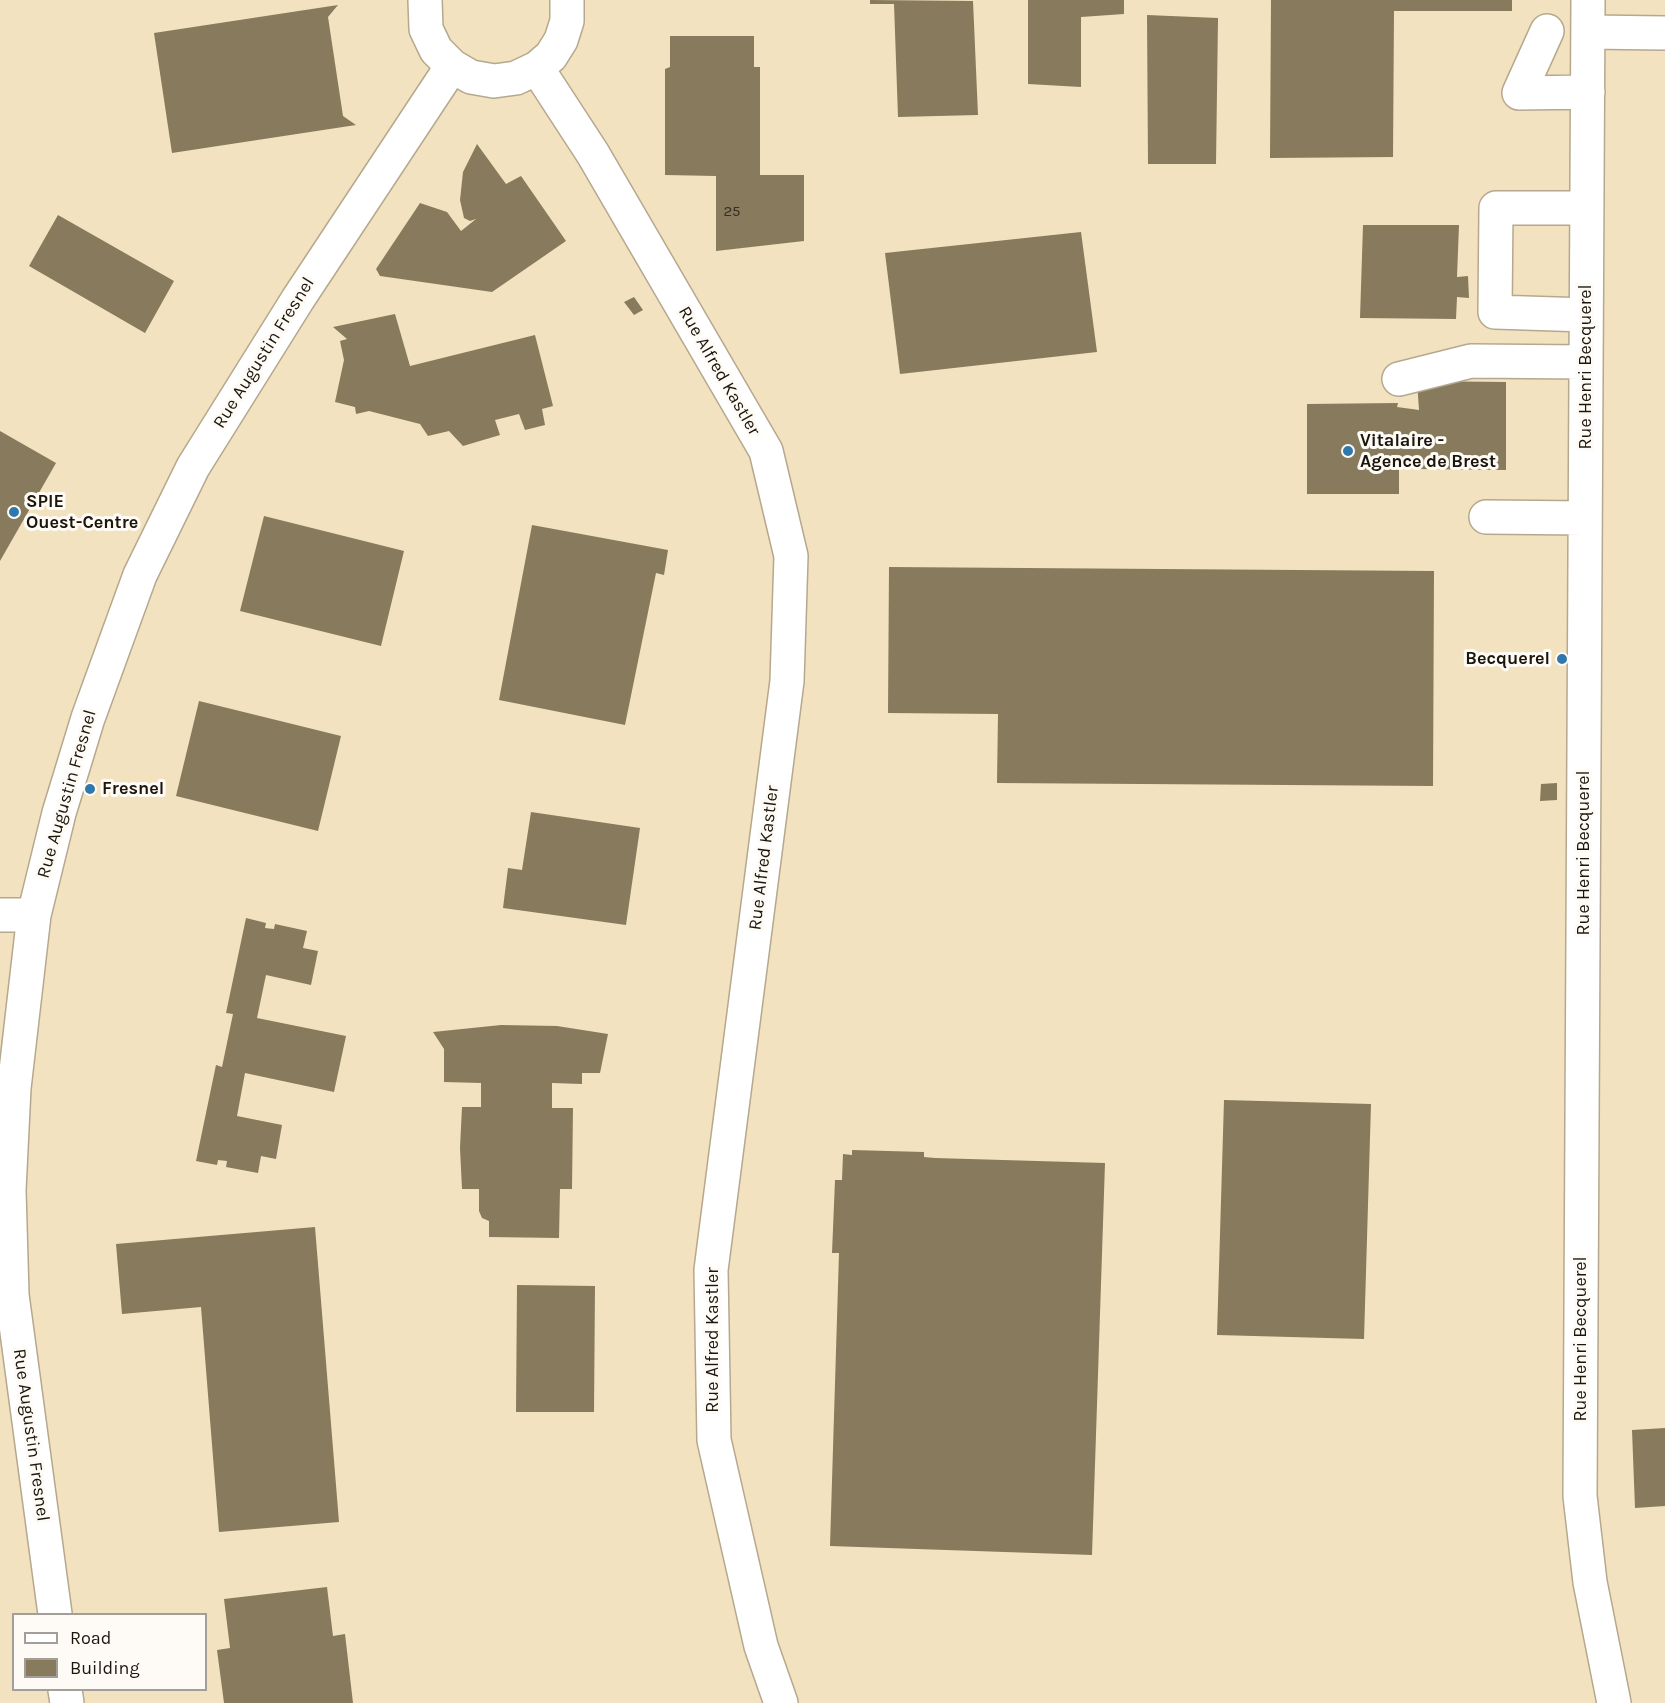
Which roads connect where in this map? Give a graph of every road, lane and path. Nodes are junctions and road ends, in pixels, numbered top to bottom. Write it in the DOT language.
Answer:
graph roads {
  1 [pos="425,0"];
  2 [pos="1588,0"];
  3 [pos="572,1"];
  4 [pos="1547,31"];
  5 [pos="1588,32"];
  6 [pos="1665,33"];
  7 [pos="452,66"];
  8 [pos="537,68"];
  9 [pos="1588,92"];
  10 [pos="1587,208"];
  11 [pos="1586,315"];
  12 [pos="1586,362"];
  13 [pos="1399,379"];
  14 [pos="1486,517"];
  15 [pos="1585,518"];
  16 [pos="0,915"];
  17 [pos="34,915"];
  18 [pos="55,1613"];
  19 [pos="781,1703"];
  20 [pos="1614,1703"];
  1 -- 7 [label="street"];
  2 -- 5 [label="street, Rue Henri Becquerel"];
  3 -- 8 [label="street"];
  4 -- 9 [label="street"];
  5 -- 6 [label="street"];
  5 -- 9 [label="street, Rue Henri Becquerel"];
  7 -- 8 [label="street"];
  7 -- 17 [label="street, Rue Augustin Fresnel"];
  8 -- 19 [label="street, Rue Alfred Kastler"];
  9 -- 10 [label="street, Rue Henri Becquerel"];
  10 -- 11 [label="street, Rue Henri Becquerel"];
  10 -- 11 [label="street"];
  11 -- 12 [label="street, Rue Henri Becquerel"];
  12 -- 13 [label="street"];
  12 -- 15 [label="street, Rue Henri Becquerel"];
  14 -- 15 [label="street"];
  15 -- 20 [label="street, Rue Henri Becquerel"];
  16 -- 17 [label="street"];
  17 -- 18 [label="street, Rue Augustin Fresnel"];
}
